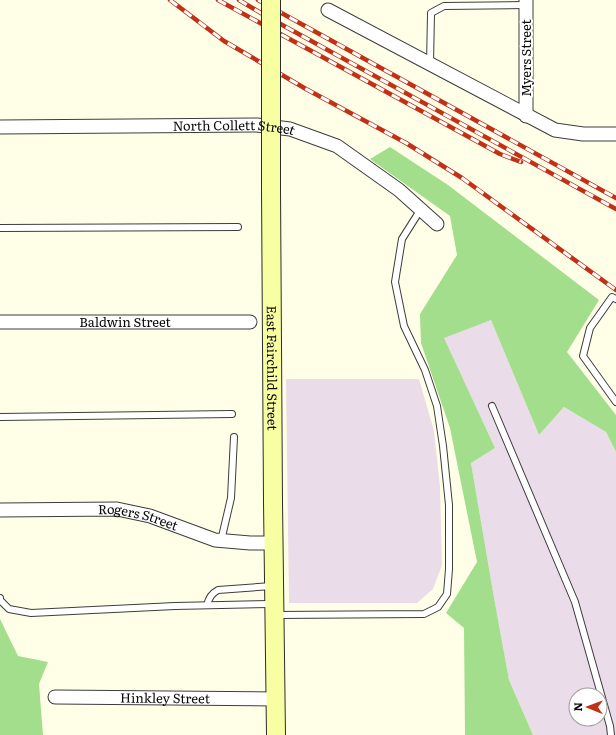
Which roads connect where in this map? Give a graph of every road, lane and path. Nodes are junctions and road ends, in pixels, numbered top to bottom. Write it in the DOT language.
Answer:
graph roads {
  1 [pos="271,0"];
  2 [pos="526,2"];
  3 [pos="328,10"];
  4 [pos="430,64"];
  5 [pos="526,116"];
  6 [pos="0,127"];
  7 [pos="616,134"];
  8 [pos="421,209"];
  9 [pos="437,224"];
  10 [pos="0,228"];
  11 [pos="238,228"];
  12 [pos="616,299"];
  13 [pos="0,322"];
  14 [pos="250,322"];
  15 [pos="616,402"];
  16 [pos="492,406"];
  17 [pos="232,414"];
  18 [pos="0,417"];
  19 [pos="234,437"];
  20 [pos="0,510"];
  21 [pos="221,541"];
  22 [pos="273,543"];
  23 [pos="274,586"];
  24 [pos="0,598"];
  25 [pos="207,605"];
  26 [pos="274,610"];
  27 [pos="55,697"];
  28 [pos="275,699"];
  29 [pos="276,735"];
  30 [pos="611,735"];
  1 -- 22 [label="street, East Fairchild Street, bridge"];
  2 -- 4 [label="lane"];
  2 -- 5 [label="street, Myers Street"];
  3 -- 4 [label="street"];
  4 -- 5 [label="street"];
  5 -- 7 [label="street"];
  6 -- 8 [label="street, North Collett Street"];
  8 -- 9 [label="street, North Collett Street"];
  8 -- 26 [label="lane"];
  10 -- 11 [label="lane"];
  12 -- 15 [label="lane"];
  13 -- 14 [label="street, Baldwin Street"];
  16 -- 30 [label="lane"];
  17 -- 18 [label="lane"];
  19 -- 21 [label="lane"];
  20 -- 21 [label="street, Rogers Street"];
  21 -- 22 [label="street, Rogers Street"];
  22 -- 23 [label="street, East Fairchild Street"];
  23 -- 25 [label="lane"];
  23 -- 26 [label="street, East Fairchild Street"];
  24 -- 25 [label="lane"];
  25 -- 26 [label="lane"];
  26 -- 28 [label="street, East Fairchild Street"];
  27 -- 28 [label="street, Hinkley Street"];
  28 -- 29 [label="street, East Fairchild Street"];
}
